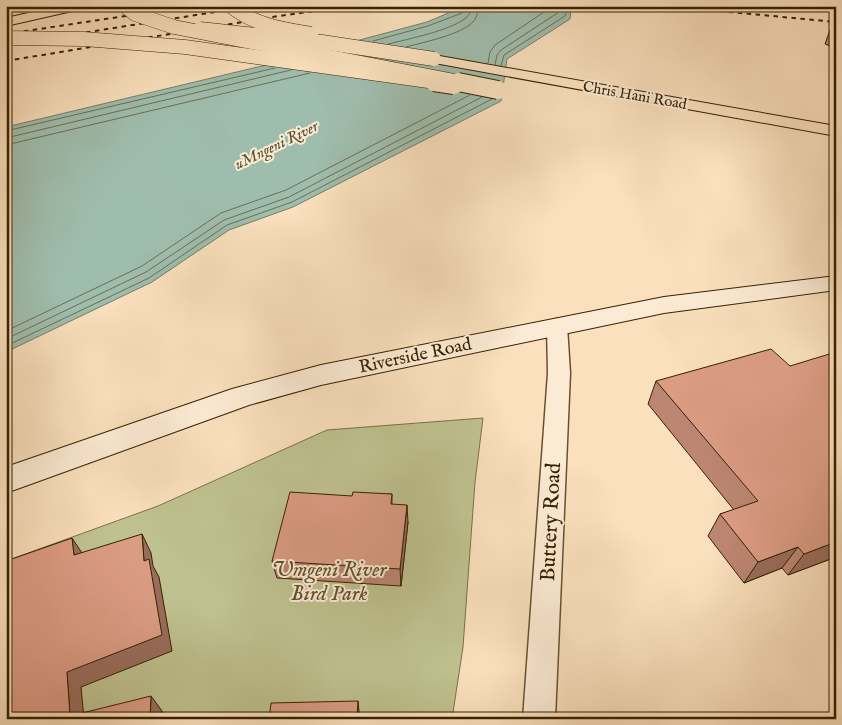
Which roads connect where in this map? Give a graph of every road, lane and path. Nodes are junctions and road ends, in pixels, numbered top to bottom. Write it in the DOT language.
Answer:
graph roads {
  1 [pos="77,6"];
  2 [pos="125,6"];
  3 [pos="231,6"];
  4 [pos="6,22"];
  5 [pos="85,25"];
  6 [pos="131,26"];
  7 [pos="6,27"];
  8 [pos="6,38"];
  9 [pos="434,59"];
  10 [pos="498,90"];
  11 [pos="517,93"];
  12 [pos="748,132"];
  13 [pos="832,141"];
  14 [pos="836,266"];
  15 [pos="826,284"];
  16 [pos="557,326"];
  17 [pos="6,480"];
  18 [pos="539,719"];
  1 -- 4 [label="main road"];
  2 -- 10 [label="main road, bridge"];
  3 -- 9 [label="main road, bridge"];
  5 -- 7 [label="main road"];
  6 -- 9 [label="main road, bridge"];
  8 -- 10 [label="main road, bridge"];
  9 -- 13 [label="main road, Chris Hani Road"];
  10 -- 11 [label="main road"];
  12 -- 13 [label="main road, Chris Hani Road"];
  14 -- 15 [label="main road"];
  15 -- 16 [label="main road, Riverside Road"];
  16 -- 17 [label="main road, Riverside Road"];
  16 -- 18 [label="street, Buttery Road"];
}
